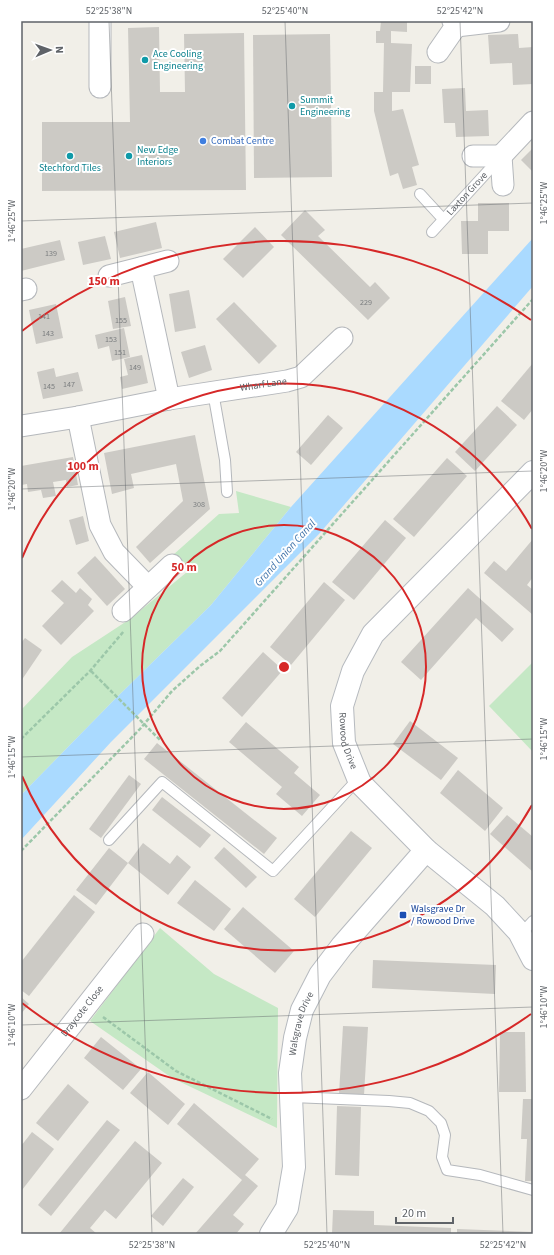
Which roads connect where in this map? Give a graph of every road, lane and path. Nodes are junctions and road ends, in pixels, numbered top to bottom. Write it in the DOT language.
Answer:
graph roads {
  1 [pos="100,21"];
  2 [pos="499,21"];
  3 [pos="454,24"];
  4 [pos="438,52"];
  5 [pos="100,87"];
  6 [pos="533,122"];
  7 [pos="473,156"];
  8 [pos="502,156"];
  9 [pos="504,185"];
  10 [pos="420,194"];
  11 [pos="443,219"];
  12 [pos="432,232"];
  13 [pos="168,261"];
  14 [pos="141,268"];
  15 [pos="109,276"];
  16 [pos="533,299"];
  17 [pos="342,338"];
  18 [pos="213,392"];
  19 [pos="169,398"];
  20 [pos="78,417"];
  21 [pos="21,424"];
  22 [pos="533,472"];
  23 [pos="227,492"];
  24 [pos="172,565"];
  25 [pos="148,587"];
  26 [pos="123,611"];
  27 [pos="90,671"];
  28 [pos="21,739"];
  29 [pos="161,741"];
  30 [pos="358,779"];
  31 [pos="109,840"];
  32 [pos="426,850"];
  33 [pos="21,851"];
  34 [pos="527,928"];
  35 [pos="143,934"];
  36 [pos="533,959"];
  37 [pos="86,1004"];
  38 [pos="21,1089"];
  39 [pos="292,1097"];
  40 [pos="294,1129"];
  41 [pos="533,1190"];
  42 [pos="272,1234"];
  1 -- 5 [label="street"];
  2 -- 3 [label="street"];
  3 -- 4 [label="street"];
  6 -- 8 [label="street, Laxton Grove"];
  7 -- 8 [label="street, Laxton Grove"];
  8 -- 9 [label="street, Laxton Grove"];
  8 -- 11 [label="lane, Laxton Grove"];
  10 -- 11 [label="lane"];
  11 -- 12 [label="lane, Laxton Grove"];
  13 -- 14 [label="street"];
  14 -- 15 [label="street"];
  14 -- 19 [label="street"];
  16 -- 33 [label="path"];
  17 -- 18 [label="street, Wharf Lane"];
  18 -- 19 [label="street, Wharf Lane"];
  18 -- 23 [label="lane"];
  19 -- 20 [label="street, Wharf Lane"];
  20 -- 21 [label="street, Wharf Lane"];
  20 -- 25 [label="street"];
  22 -- 30 [label="street, Rowood Drive"];
  24 -- 25 [label="street"];
  25 -- 26 [label="street"];
  26 -- 27 [label="path"];
  27 -- 28 [label="path"];
  27 -- 29 [label="path, bridge"];
  30 -- 31 [label="lane"];
  30 -- 32 [label="street, Rowood Drive"];
  32 -- 34 [label="street, Rowood Drive"];
  32 -- 39 [label="street, Walsgrave Drive"];
  34 -- 36 [label="street, Rowood Drive"];
  35 -- 37 [label="street, Draycote Close"];
  37 -- 38 [label="street, Draycote Close"];
  37 -- 40 [label="path"];
  39 -- 40 [label="street, Walsgrave Drive"];
  39 -- 41 [label="lane"];
  40 -- 42 [label="street, Walsgrave Drive"];
}
